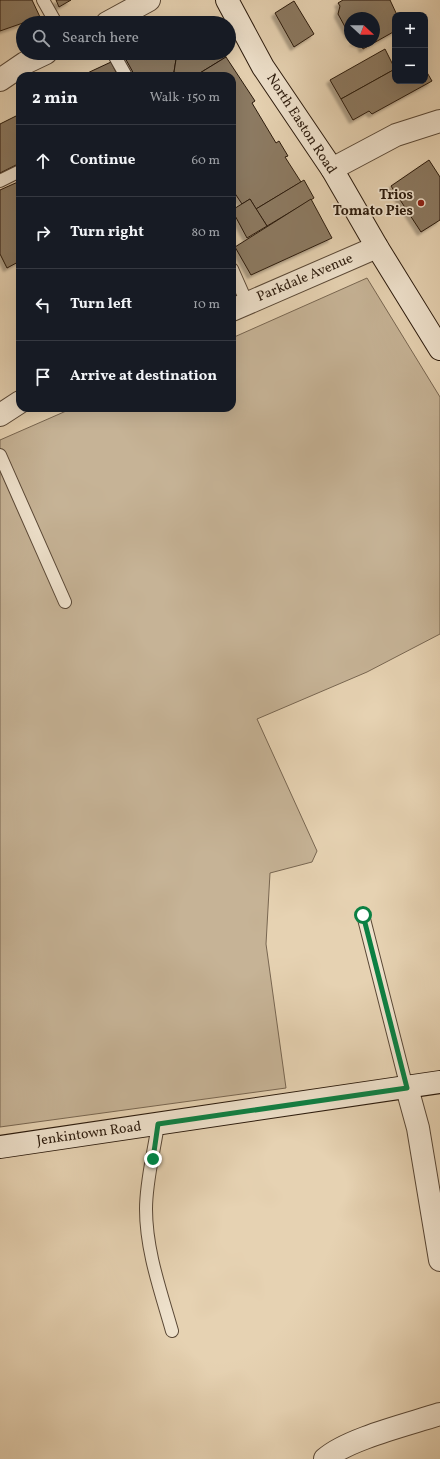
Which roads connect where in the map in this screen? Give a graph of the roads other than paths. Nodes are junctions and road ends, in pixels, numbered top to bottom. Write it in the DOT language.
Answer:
graph roads {
  1 [pos="43,0"];
  2 [pos="150,0"];
  3 [pos="227,0"];
  4 [pos="52,16"];
  5 [pos="120,16"];
  6 [pos="236,16"];
  7 [pos="236,17"];
  8 [pos="31,60"];
  9 [pos="117,60"];
  10 [pos="25,63"];
  11 [pos="0,69"];
  12 [pos="124,72"];
  13 [pos="0,80"];
  14 [pos="440,121"];
  15 [pos="332,169"];
  16 [pos="16,173"];
  17 [pos="0,181"];
  18 [pos="377,247"];
  19 [pos="236,290"];
  20 [pos="239,306"];
  21 [pos="440,349"];
  22 [pos="16,405"];
  23 [pos="0,415"];
  24 [pos="0,455"];
  25 [pos="65,602"];
  26 [pos="363,915"];
  27 [pos="440,1082"];
  28 [pos="407,1088"];
  29 [pos="158,1124"];
  30 [pos="0,1147"];
  31 [pos="440,1260"];
  32 [pos="172,1331"];
  33 [pos="440,1414"];
  34 [pos="325,1459"];
  1 -- 4 [label="lane"];
  2 -- 5 [label="street"];
  3 -- 6 [label="street, North Easton Road"];
  7 -- 15 [label="street, North Easton Road"];
  8 -- 10 [label="street"];
  9 -- 12 [label="lane"];
  10 -- 11 [label="street"];
  10 -- 13 [label="street"];
  14 -- 15 [label="street"];
  15 -- 18 [label="street, North Easton Road"];
  16 -- 17 [label="lane"];
  18 -- 20 [label="street, Parkdale Avenue"];
  18 -- 21 [label="street, North Easton Road"];
  19 -- 20 [label="lane"];
  22 -- 23 [label="street"];
  24 -- 25 [label="lane"];
  26 -- 28 [label="lane"];
  27 -- 28 [label="street, Jenkintown Road"];
  28 -- 29 [label="street, Jenkintown Road"];
  28 -- 31 [label="street"];
  29 -- 30 [label="street, Jenkintown Road"];
  29 -- 32 [label="lane"];
  33 -- 34 [label="street"];
}
